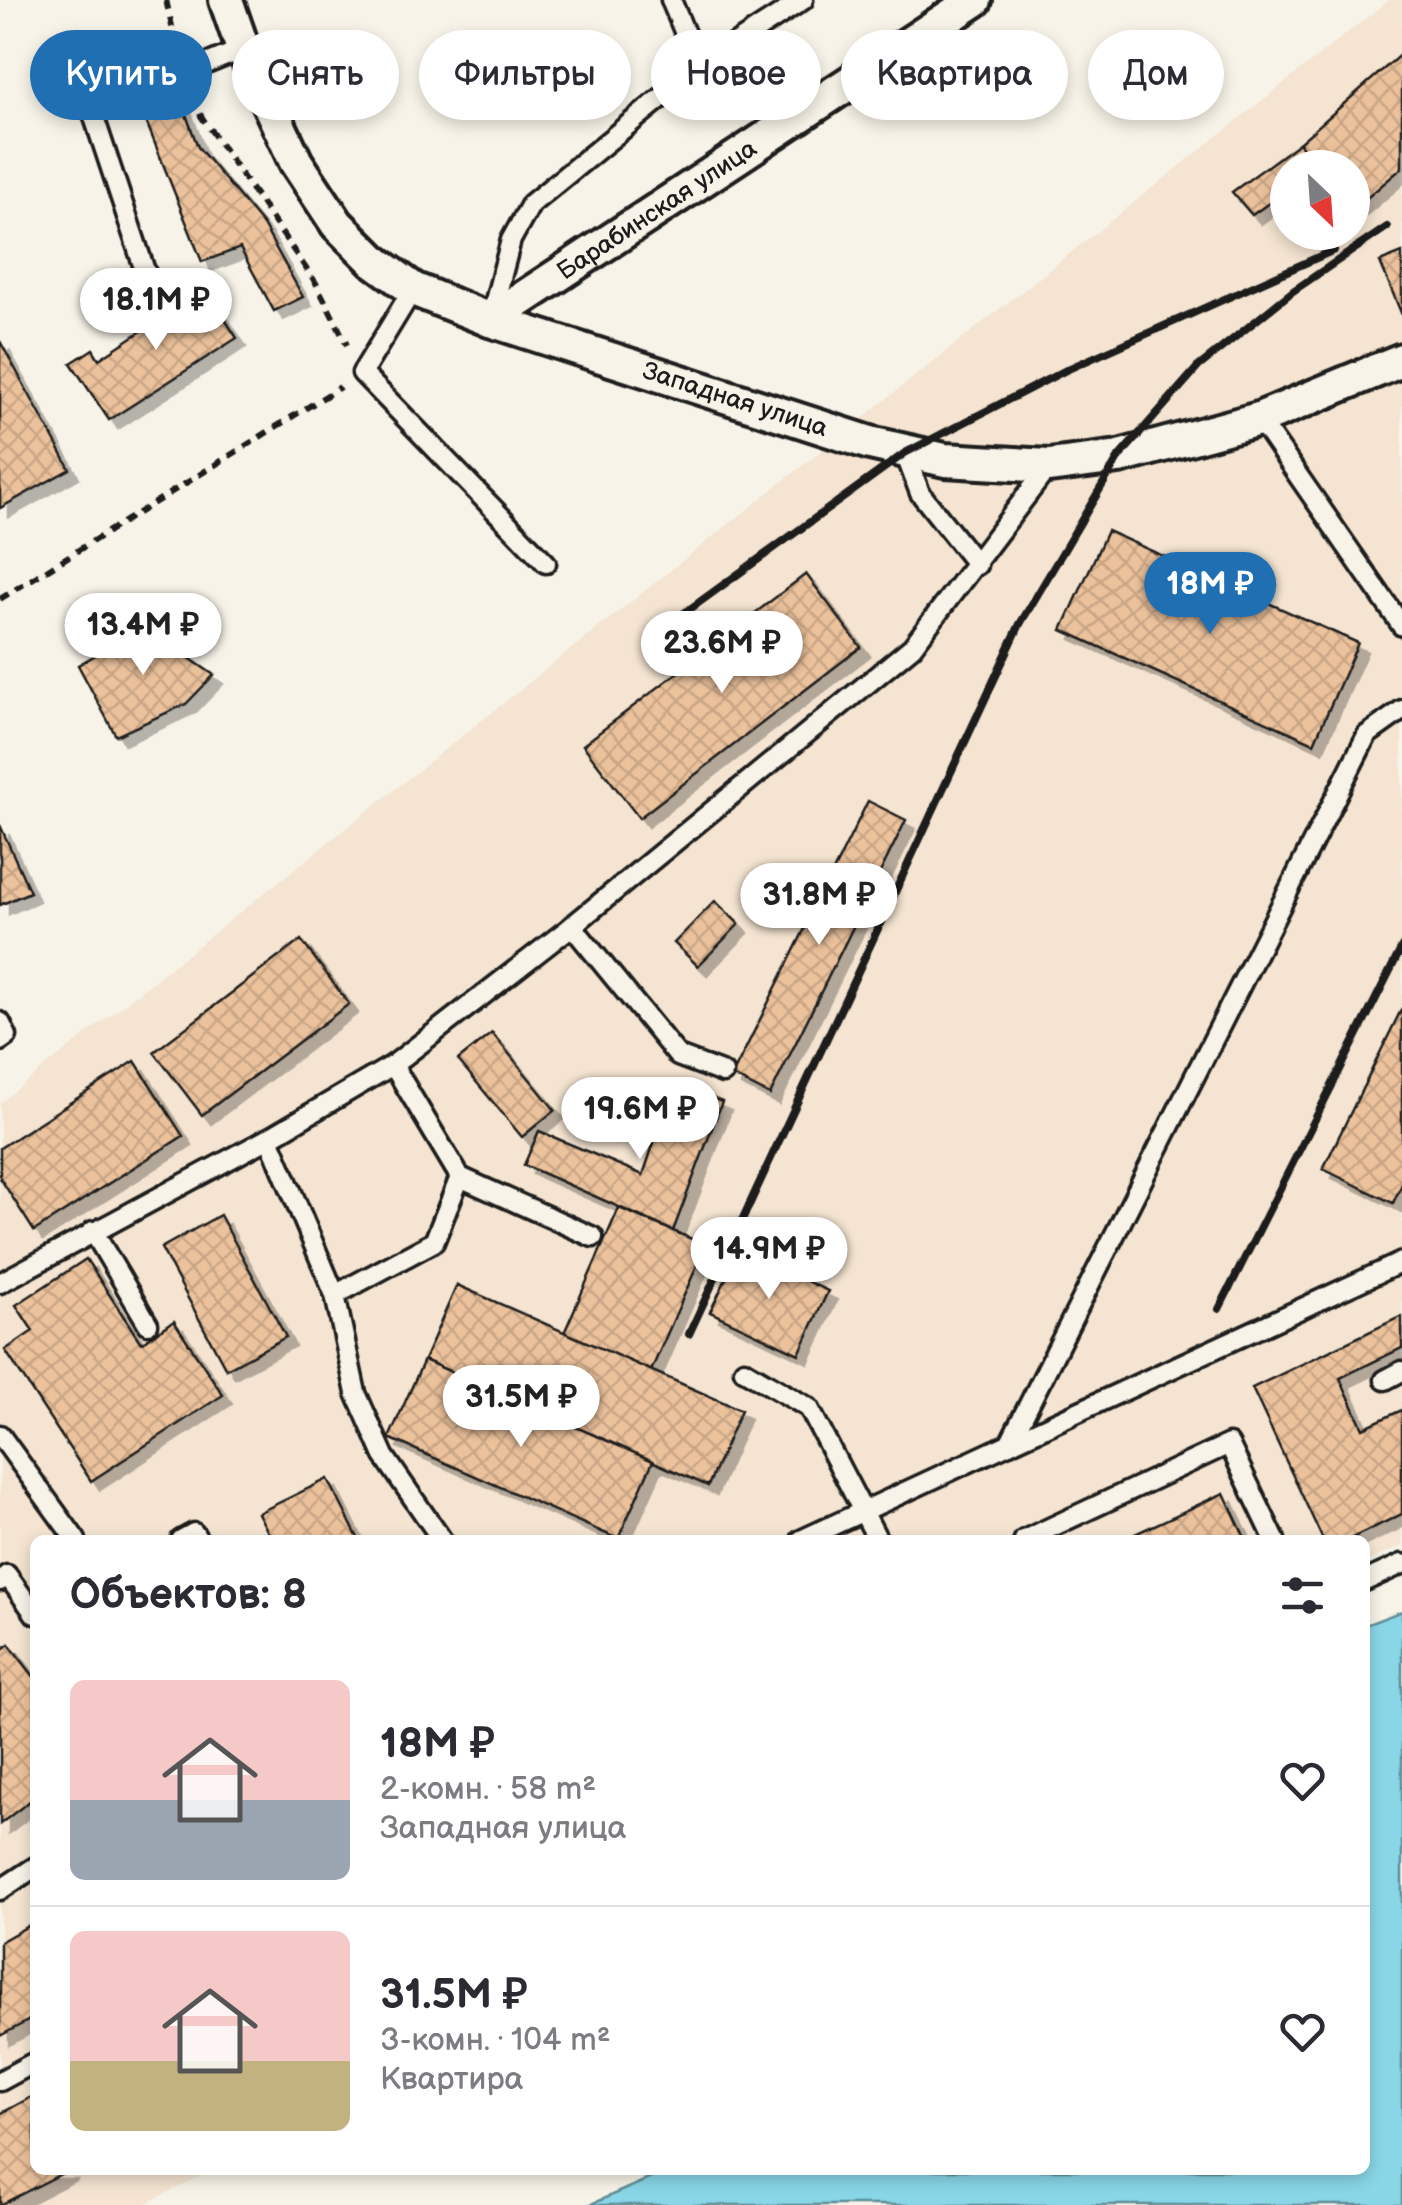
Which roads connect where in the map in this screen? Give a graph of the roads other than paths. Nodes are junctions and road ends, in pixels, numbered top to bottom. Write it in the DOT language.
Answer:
graph roads {
  1 [pos="226,0"];
  2 [pos="671,0"];
  3 [pos="804,0"];
  4 [pos="975,0"];
  5 [pos="236,30"];
  6 [pos="684,30"];
  7 [pos="757,30"];
  8 [pos="232,54"];
  9 [pos="651,106"];
  10 [pos="276,120"];
  11 [pos="412,289"];
  12 [pos="156,304"];
  13 [pos="490,320"];
  14 [pos="1402,360"];
  15 [pos="1260,419"];
  16 [pos="905,453"];
  17 [pos="1049,466"];
  18 [pos="546,563"];
  19 [pos="978,564"];
  20 [pos="1402,626"];
  21 [pos="1402,710"];
  22 [pos="572,926"];
  23 [pos="0,1022"];
  24 [pos="0,1041"];
  25 [pos="393,1065"];
  26 [pos="723,1073"];
  27 [pos="269,1138"];
  28 [pos="460,1177"];
  29 [pos="93,1232"];
  30 [pos="594,1236"];
  31 [pos="1402,1262"];
  32 [pos="0,1283"];
  33 [pos="336,1295"];
  34 [pos="148,1324"];
  35 [pos="744,1370"];
  36 [pos="0,1436"];
  37 [pos="1009,1444"];
  38 [pos="864,1512"];
  39 [pos="72,1535"];
  40 [pos="439,1535"];
  41 [pos="812,1535"];
  42 [pos="876,1535"];
  43 [pos="1035,1535"];
  44 [pos="1274,1535"];
  45 [pos="1402,1564"];
  46 [pos="1370,1579"];
  47 [pos="0,1581"];
  48 [pos="30,1607"];
  49 [pos="30,1870"];
  50 [pos="0,1890"];
  51 [pos="30,2065"];
  52 [pos="0,2081"];
  1 -- 5 [label="street, Западная улица"];
  2 -- 6 [label="lane"];
  3 -- 7 [label="lane"];
  4 -- 13 [label="street, Барабинская улица"];
  8 -- 12 [label="lane"];
  9 -- 13 [label="lane"];
  10 -- 11 [label="street, Западная улица"];
  11 -- 13 [label="street, Западная улица"];
  11 -- 18 [label="lane"];
  13 -- 16 [label="street, Западная улица"];
  14 -- 15 [label="street, Западная улица"];
  15 -- 17 [label="street, Западная улица"];
  15 -- 20 [label="lane"];
  16 -- 17 [label="street, Западная улица"];
  16 -- 19 [label="lane"];
  17 -- 19 [label="lane"];
  19 -- 22 [label="lane"];
  21 -- 37 [label="lane"];
  22 -- 25 [label="lane"];
  22 -- 26 [label="lane"];
  23 -- 24 [label="lane"];
  25 -- 27 [label="lane"];
  25 -- 28 [label="lane"];
  27 -- 29 [label="lane"];
  27 -- 33 [label="lane"];
  28 -- 30 [label="lane"];
  28 -- 33 [label="lane"];
  29 -- 32 [label="lane"];
  29 -- 34 [label="lane"];
  31 -- 37 [label="lane"];
  33 -- 40 [label="lane"];
  35 -- 38 [label="lane"];
  36 -- 39 [label="lane"];
  37 -- 38 [label="lane"];
  38 -- 41 [label="lane"];
  38 -- 42 [label="lane"];
  43 -- 44 [label="lane"];
  45 -- 46 [label="lane"];
  47 -- 48 [label="lane"];
  49 -- 50 [label="lane"];
  51 -- 52 [label="lane"];
}
